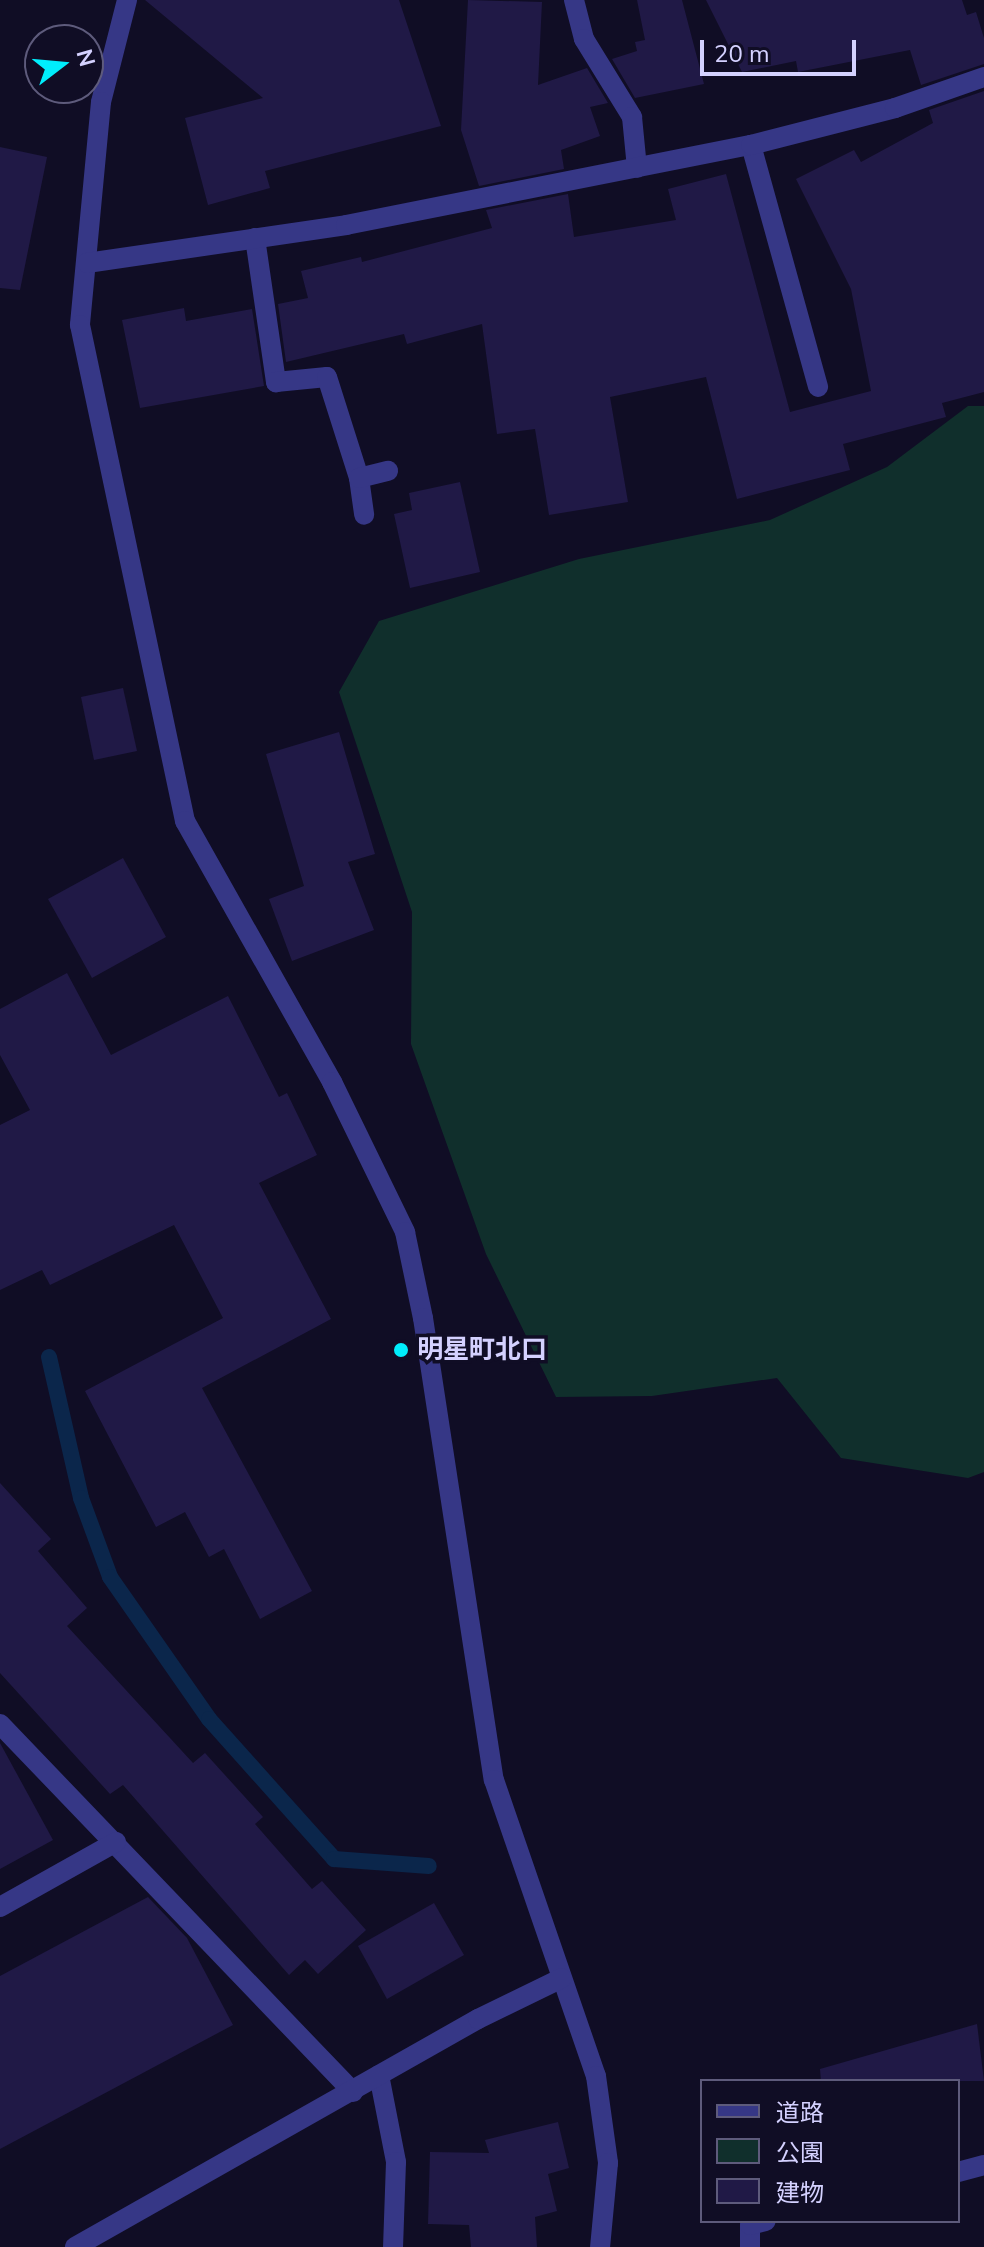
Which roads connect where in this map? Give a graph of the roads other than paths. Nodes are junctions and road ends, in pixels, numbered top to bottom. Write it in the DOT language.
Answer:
graph roads {
  1 [pos="127,0"];
  2 [pos="574,0"];
  3 [pos="984,77"];
  4 [pos="751,145"];
  5 [pos="637,168"];
  6 [pos="255,238"];
  7 [pos="87,263"];
  8 [pos="818,387"];
  9 [pos="388,471"];
  10 [pos="359,478"];
  11 [pos="364,515"];
  12 [pos="0,1724"];
  13 [pos="116,1842"];
  14 [pos="0,1907"];
  15 [pos="562,1978"];
  16 [pos="379,2075"];
  17 [pos="353,2092"];
  18 [pos="984,2165"];
  19 [pos="960,2171"];
  20 [pos="758,2223"];
  21 [pos="75,2247"];
  22 [pos="393,2247"];
  23 [pos="600,2247"];
  24 [pos="750,2247"];
  1 -- 7 [label="street"];
  2 -- 5 [label="street"];
  3 -- 4 [label="street"];
  4 -- 5 [label="street"];
  4 -- 8 [label="street"];
  5 -- 6 [label="street"];
  6 -- 7 [label="street"];
  6 -- 10 [label="street"];
  7 -- 15 [label="street"];
  9 -- 10 [label="street"];
  10 -- 11 [label="street"];
  12 -- 13 [label="street"];
  13 -- 14 [label="street"];
  13 -- 17 [label="street"];
  15 -- 16 [label="street"];
  15 -- 23 [label="street"];
  16 -- 17 [label="street"];
  16 -- 22 [label="street"];
  17 -- 21 [label="street"];
  18 -- 19 [label="street"];
  20 -- 24 [label="street"];
}
